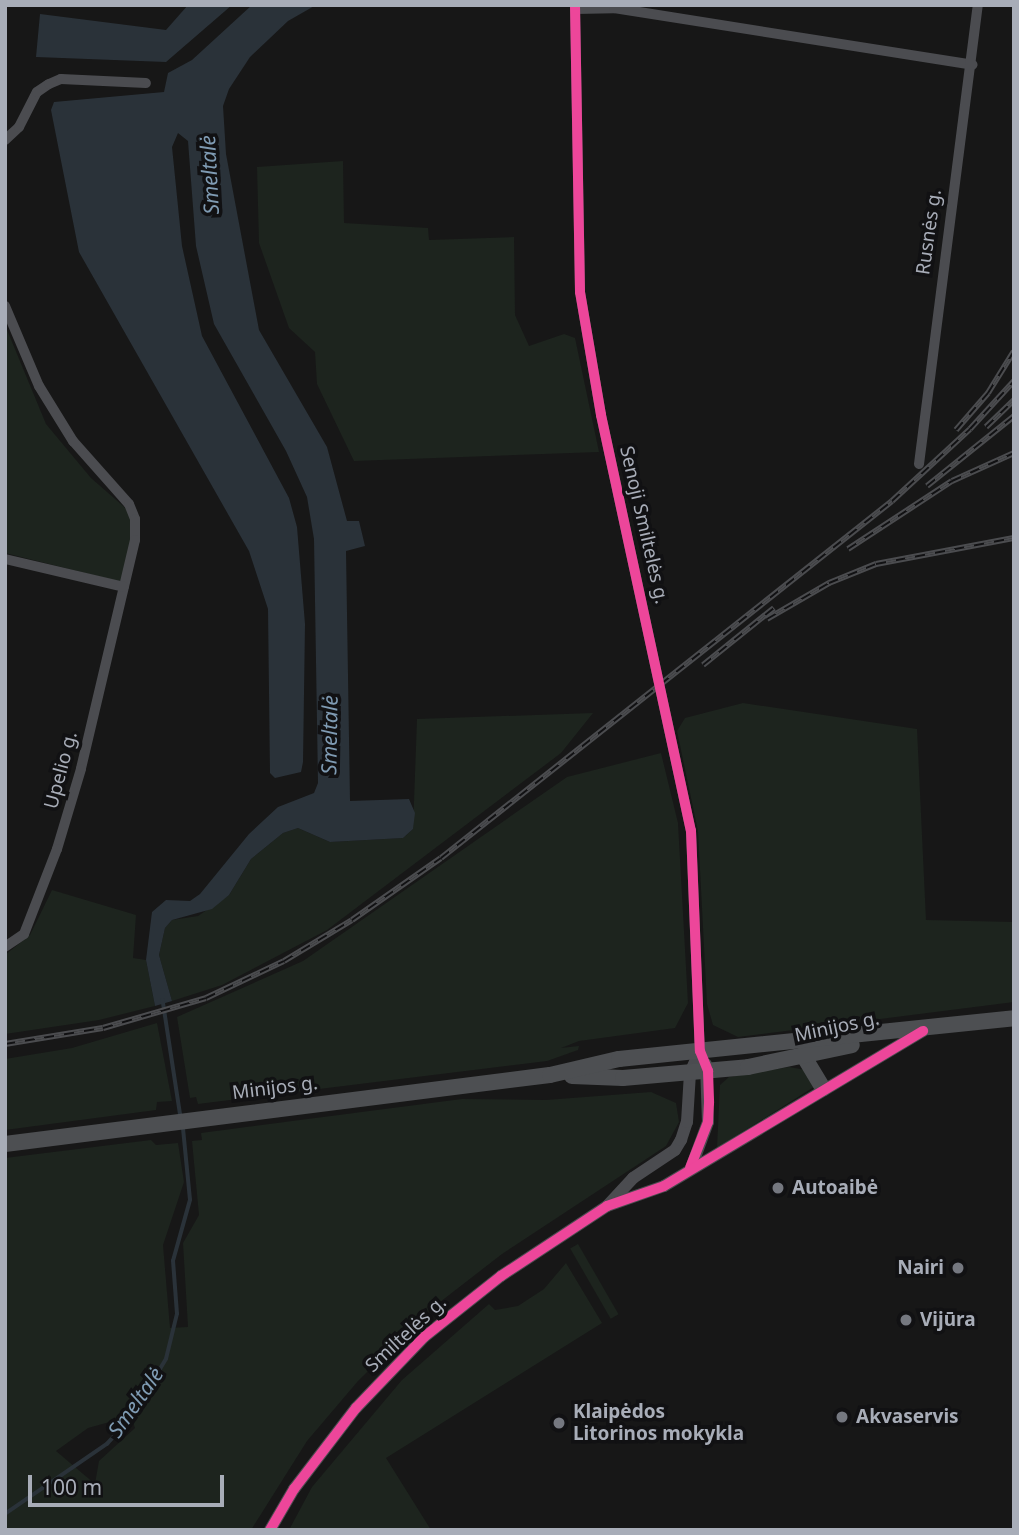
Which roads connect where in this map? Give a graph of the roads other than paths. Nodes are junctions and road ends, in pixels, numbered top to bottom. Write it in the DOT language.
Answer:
graph roads {
  1 [pos="978,5"];
  2 [pos="575,7"];
  3 [pos="972,65"];
  4 [pos="146,83"];
  5 [pos="5,140"];
  6 [pos="5,306"];
  7 [pos="919,464"];
  8 [pos="5,559"];
  9 [pos="124,587"];
  10 [pos="5,947"];
  11 [pos="1014,1018"];
  12 [pos="923,1031"];
  13 [pos="700,1051"];
  14 [pos="803,1055"];
  15 [pos="708,1071"];
  16 [pos="690,1073"];
  17 [pos="550,1075"];
  18 [pos="823,1088"];
  19 [pos="5,1144"];
  20 [pos="690,1168"];
  21 [pos="607,1206"];
  22 [pos="270,1530"];
  1 -- 3 [label="street, Rusnės g."];
  2 -- 3 [label="street"];
  2 -- 13 [label="street, Senoji Smiltelės g."];
  3 -- 7 [label="street, Rusnės g."];
  4 -- 5 [label="street"];
  6 -- 9 [label="street, Upelio g."];
  8 -- 9 [label="street"];
  9 -- 10 [label="street, Upelio g."];
  11 -- 12 [label="main road, Minijos g."];
  12 -- 13 [label="main road, Minijos g."];
  12 -- 14 [label="main road, Minijos g."];
  12 -- 18 [label="street"];
  13 -- 15 [label="street"];
  13 -- 16 [label="street"];
  13 -- 17 [label="main road, Minijos g."];
  14 -- 15 [label="main road, Minijos g."];
  14 -- 18 [label="main road"];
  15 -- 16 [label="main road, Minijos g."];
  15 -- 20 [label="street"];
  16 -- 17 [label="main road, Minijos g."];
  16 -- 21 [label="street"];
  17 -- 19 [label="main road, Minijos g."];
  18 -- 20 [label="street"];
  20 -- 21 [label="street"];
  21 -- 22 [label="street, Smiltelės g."];
}
